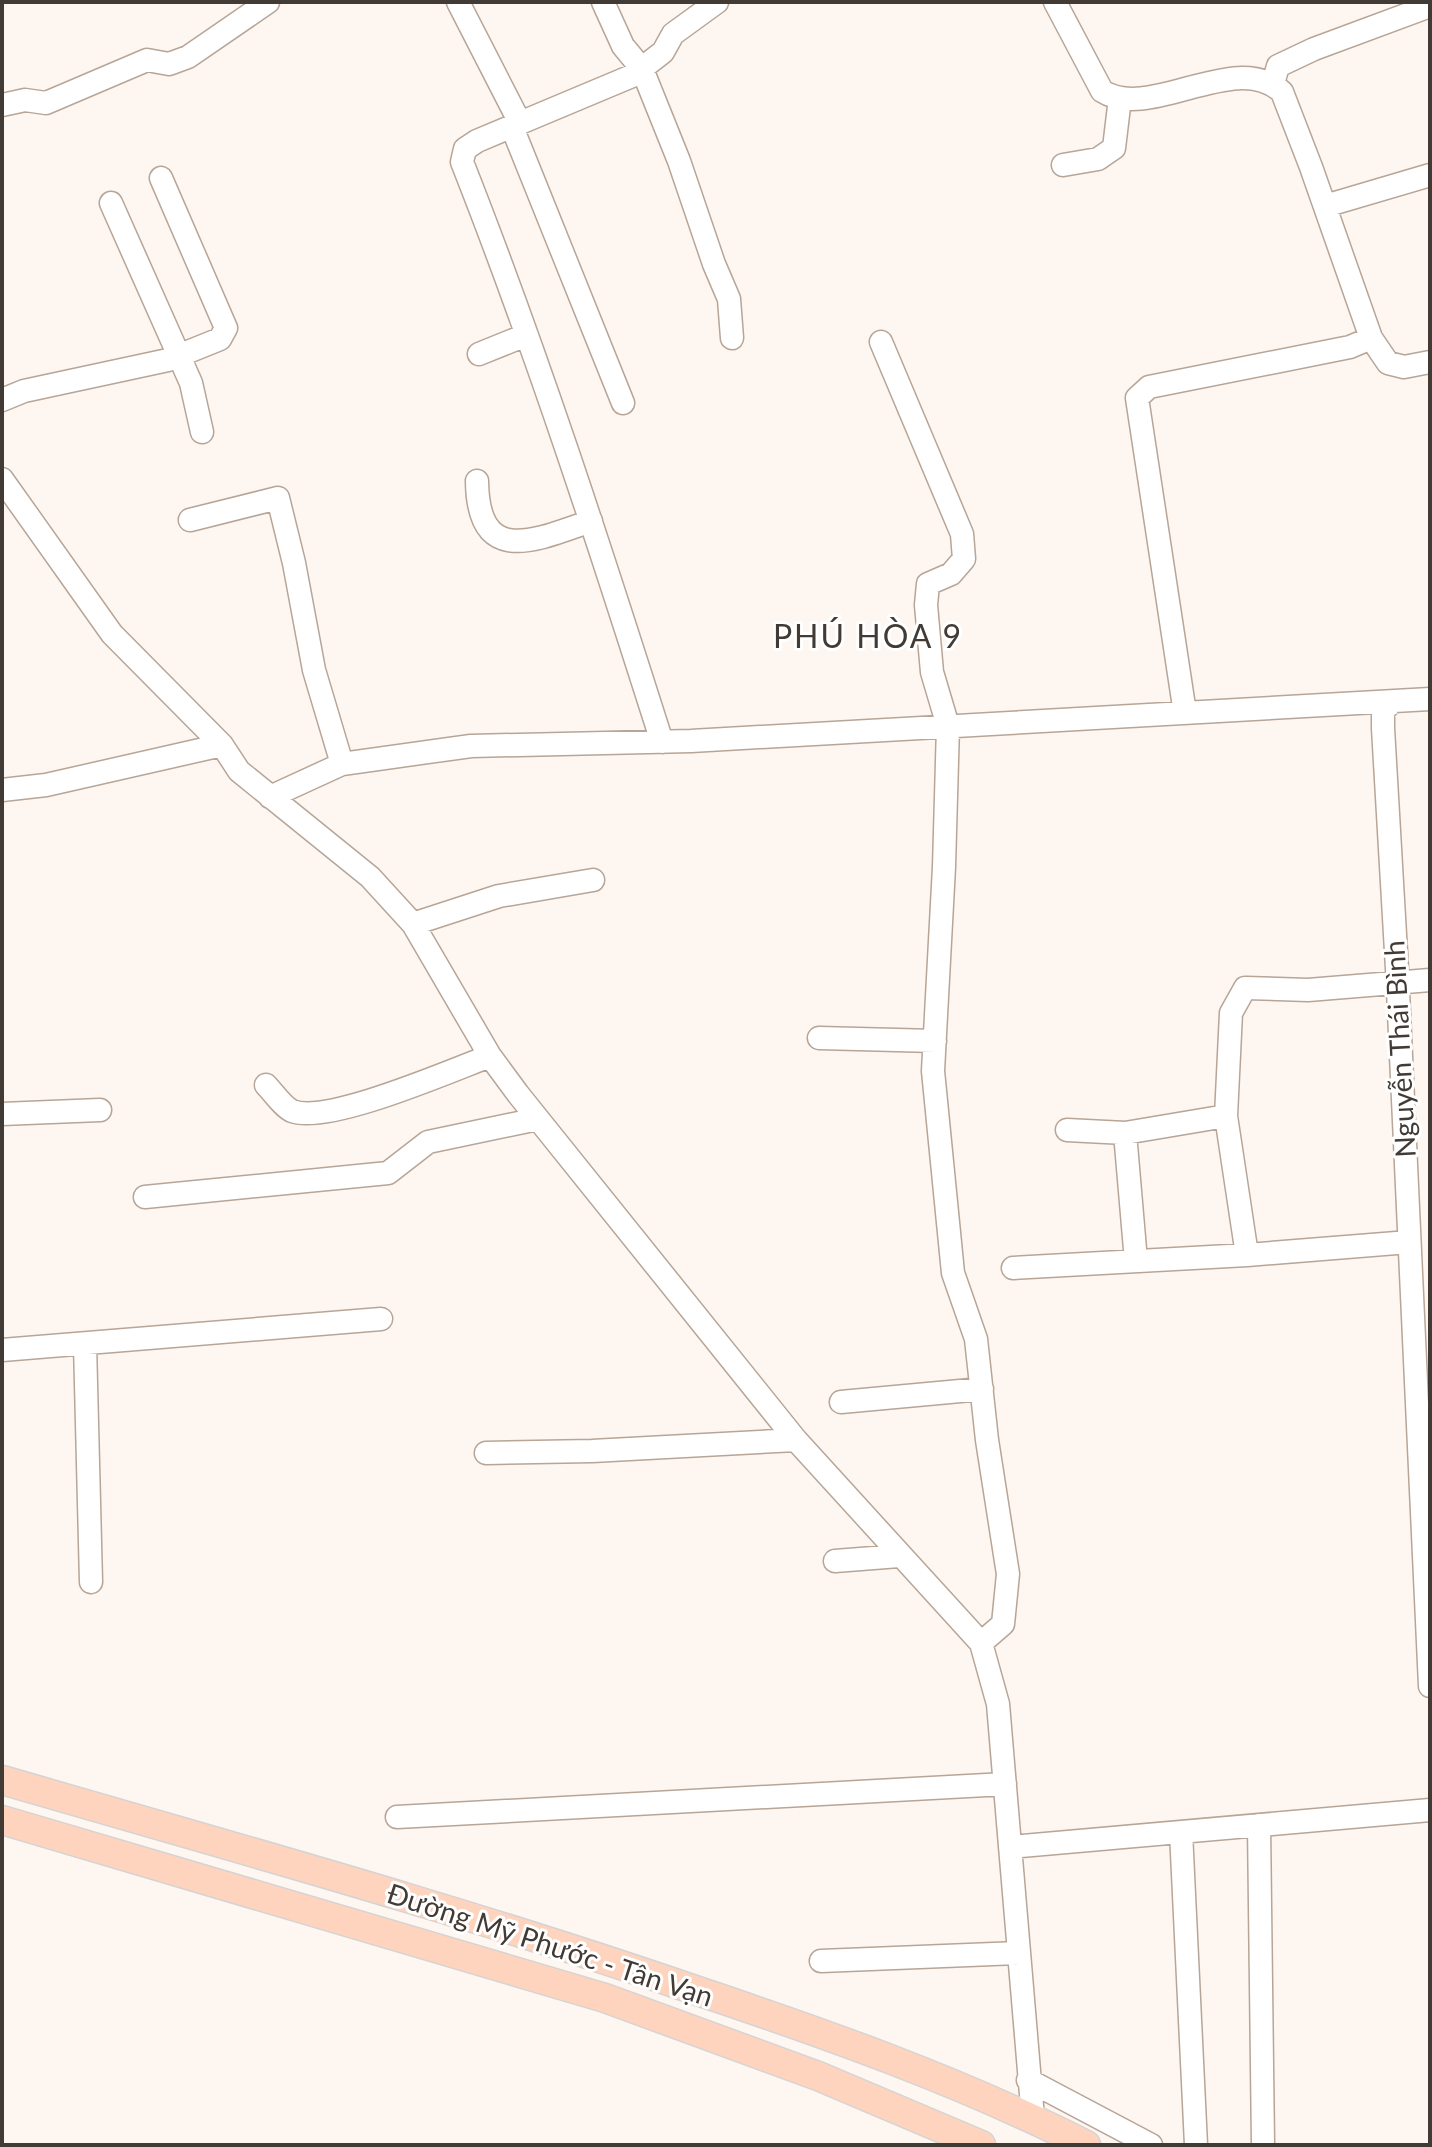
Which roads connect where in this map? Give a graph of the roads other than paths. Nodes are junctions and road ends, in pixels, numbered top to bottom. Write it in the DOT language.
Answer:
graph roads {
  1 [pos="268,2"];
  2 [pos="458,2"];
  3 [pos="603,2"];
  4 [pos="717,2"];
  5 [pos="1055,2"];
  6 [pos="1430,6"];
  7 [pos="642,69"];
  8 [pos="1273,84"];
  9 [pos="1120,98"];
  10 [pos="2,105"];
  11 [pos="516,125"];
  12 [pos="1063,165"];
  13 [pos="1430,175"];
  14 [pos="161,178"];
  15 [pos="111,203"];
  16 [pos="1325,206"];
  17 [pos="526,335"];
  18 [pos="732,338"];
  19 [pos="1371,338"];
  20 [pos="881,342"];
  21 [pos="479,354"];
  22 [pos="179,356"];
  23 [pos="1430,362"];
  24 [pos="2,400"];
  25 [pos="623,403"];
  26 [pos="202,432"];
  27 [pos="2,479"];
  28 [pos="477,481"];
  29 [pos="190,520"];
  30 [pos="591,521"];
  31 [pos="1430,699"];
  32 [pos="1391,703"];
  33 [pos="1185,713"];
  34 [pos="948,726"];
  35 [pos="662,742"];
  36 [pos="222,745"];
  37 [pos="342,764"];
  38 [pos="2,790"];
  39 [pos="270,797"];
  40 [pos="593,880"];
  41 [pos="413,924"];
  42 [pos="1430,980"];
  43 [pos="1398,982"];
  44 [pos="819,1038"];
  45 [pos="935,1041"];
  46 [pos="490,1056"];
  47 [pos="266,1085"];
  48 [pos="100,1110"];
  49 [pos="2,1114"];
  50 [pos="1226,1116"];
  51 [pos="538,1119"];
  52 [pos="1067,1130"];
  53 [pos="1125,1133"];
  54 [pos="145,1197"];
  55 [pos="1409,1242"];
  56 [pos="1247,1255"];
  57 [pos="1136,1261"];
  58 [pos="1013,1268"];
  59 [pos="381,1319"];
  60 [pos="85,1344"];
  61 [pos="2,1350"];
  62 [pos="982,1389"];
  63 [pos="841,1402"];
  64 [pos="796,1440"];
  65 [pos="486,1453"];
  66 [pos="899,1556"];
  67 [pos="835,1561"];
  68 [pos="91,1582"];
  69 [pos="981,1643"];
  70 [pos="1430,1686"];
  71 [pos="2,1780"];
  72 [pos="1005,1784"];
  73 [pos="1430,1810"];
  74 [pos="397,1817"];
  75 [pos="2,1820"];
  76 [pos="1259,1825"];
  77 [pos="1181,1832"];
  78 [pos="1010,1847"];
  79 [pos="1018,1953"];
  80 [pos="821,1961"];
  81 [pos="1028,2080"];
  82 [pos="1033,2118"];
  83 [pos="981,2145"];
  84 [pos="1086,2145"];
  85 [pos="1151,2145"];
  86 [pos="1196,2145"];
  87 [pos="1263,2145"];
  1 -- 10 [label="street"];
  2 -- 11 [label="street"];
  3 -- 7 [label="street"];
  4 -- 7 [label="street"];
  5 -- 9 [label="street"];
  6 -- 8 [label="street"];
  7 -- 11 [label="street"];
  7 -- 18 [label="street"];
  8 -- 9 [label="street"];
  8 -- 16 [label="street"];
  9 -- 12 [label="street"];
  11 -- 17 [label="street"];
  11 -- 25 [label="street"];
  13 -- 16 [label="street"];
  14 -- 22 [label="street"];
  15 -- 22 [label="street"];
  16 -- 19 [label="street"];
  17 -- 21 [label="street"];
  17 -- 30 [label="street"];
  19 -- 23 [label="street"];
  19 -- 33 [label="street"];
  20 -- 34 [label="street"];
  22 -- 24 [label="street"];
  22 -- 26 [label="street"];
  27 -- 36 [label="street"];
  28 -- 30 [label="street"];
  29 -- 37 [label="street"];
  30 -- 35 [label="street"];
  31 -- 32 [label="street"];
  32 -- 33 [label="street"];
  32 -- 43 [label="street, Nguyễn Thái Bình"];
  33 -- 34 [label="street"];
  34 -- 35 [label="street"];
  34 -- 45 [label="street"];
  35 -- 37 [label="street"];
  36 -- 38 [label="street"];
  36 -- 39 [label="street"];
  37 -- 39 [label="street"];
  39 -- 41 [label="street"];
  40 -- 41 [label="street"];
  41 -- 46 [label="street"];
  42 -- 43 [label="street"];
  43 -- 50 [label="street"];
  43 -- 55 [label="street, Nguyễn Thái Bình"];
  44 -- 45 [label="street"];
  45 -- 62 [label="street"];
  46 -- 47 [label="street"];
  46 -- 51 [label="street"];
  48 -- 49 [label="street"];
  50 -- 53 [label="street"];
  50 -- 56 [label="street"];
  51 -- 54 [label="street"];
  51 -- 64 [label="street"];
  52 -- 53 [label="street"];
  53 -- 57 [label="street"];
  55 -- 56 [label="street"];
  55 -- 70 [label="street, Nguyễn Thái Bình"];
  56 -- 57 [label="street"];
  57 -- 58 [label="street"];
  59 -- 60 [label="street"];
  60 -- 61 [label="street"];
  60 -- 68 [label="street"];
  62 -- 63 [label="street"];
  62 -- 69 [label="street"];
  64 -- 65 [label="street"];
  64 -- 66 [label="street"];
  66 -- 67 [label="street"];
  66 -- 69 [label="street"];
  69 -- 72 [label="street"];
  71 -- 82 [label="main road, Đường Mỹ Phước - Tân Vạn"];
  72 -- 74 [label="street"];
  72 -- 78 [label="street"];
  73 -- 76 [label="street"];
  75 -- 83 [label="main road, Đường Mỹ Phước - Tân Vạn"];
  76 -- 77 [label="street"];
  76 -- 87 [label="street"];
  77 -- 78 [label="street"];
  77 -- 86 [label="street"];
  78 -- 79 [label="street"];
  79 -- 80 [label="street"];
  79 -- 81 [label="street"];
  81 -- 82 [label="street"];
  81 -- 85 [label="street"];
  82 -- 84 [label="main road, Đường Mỹ Phước - Tân Vạn"];
}
